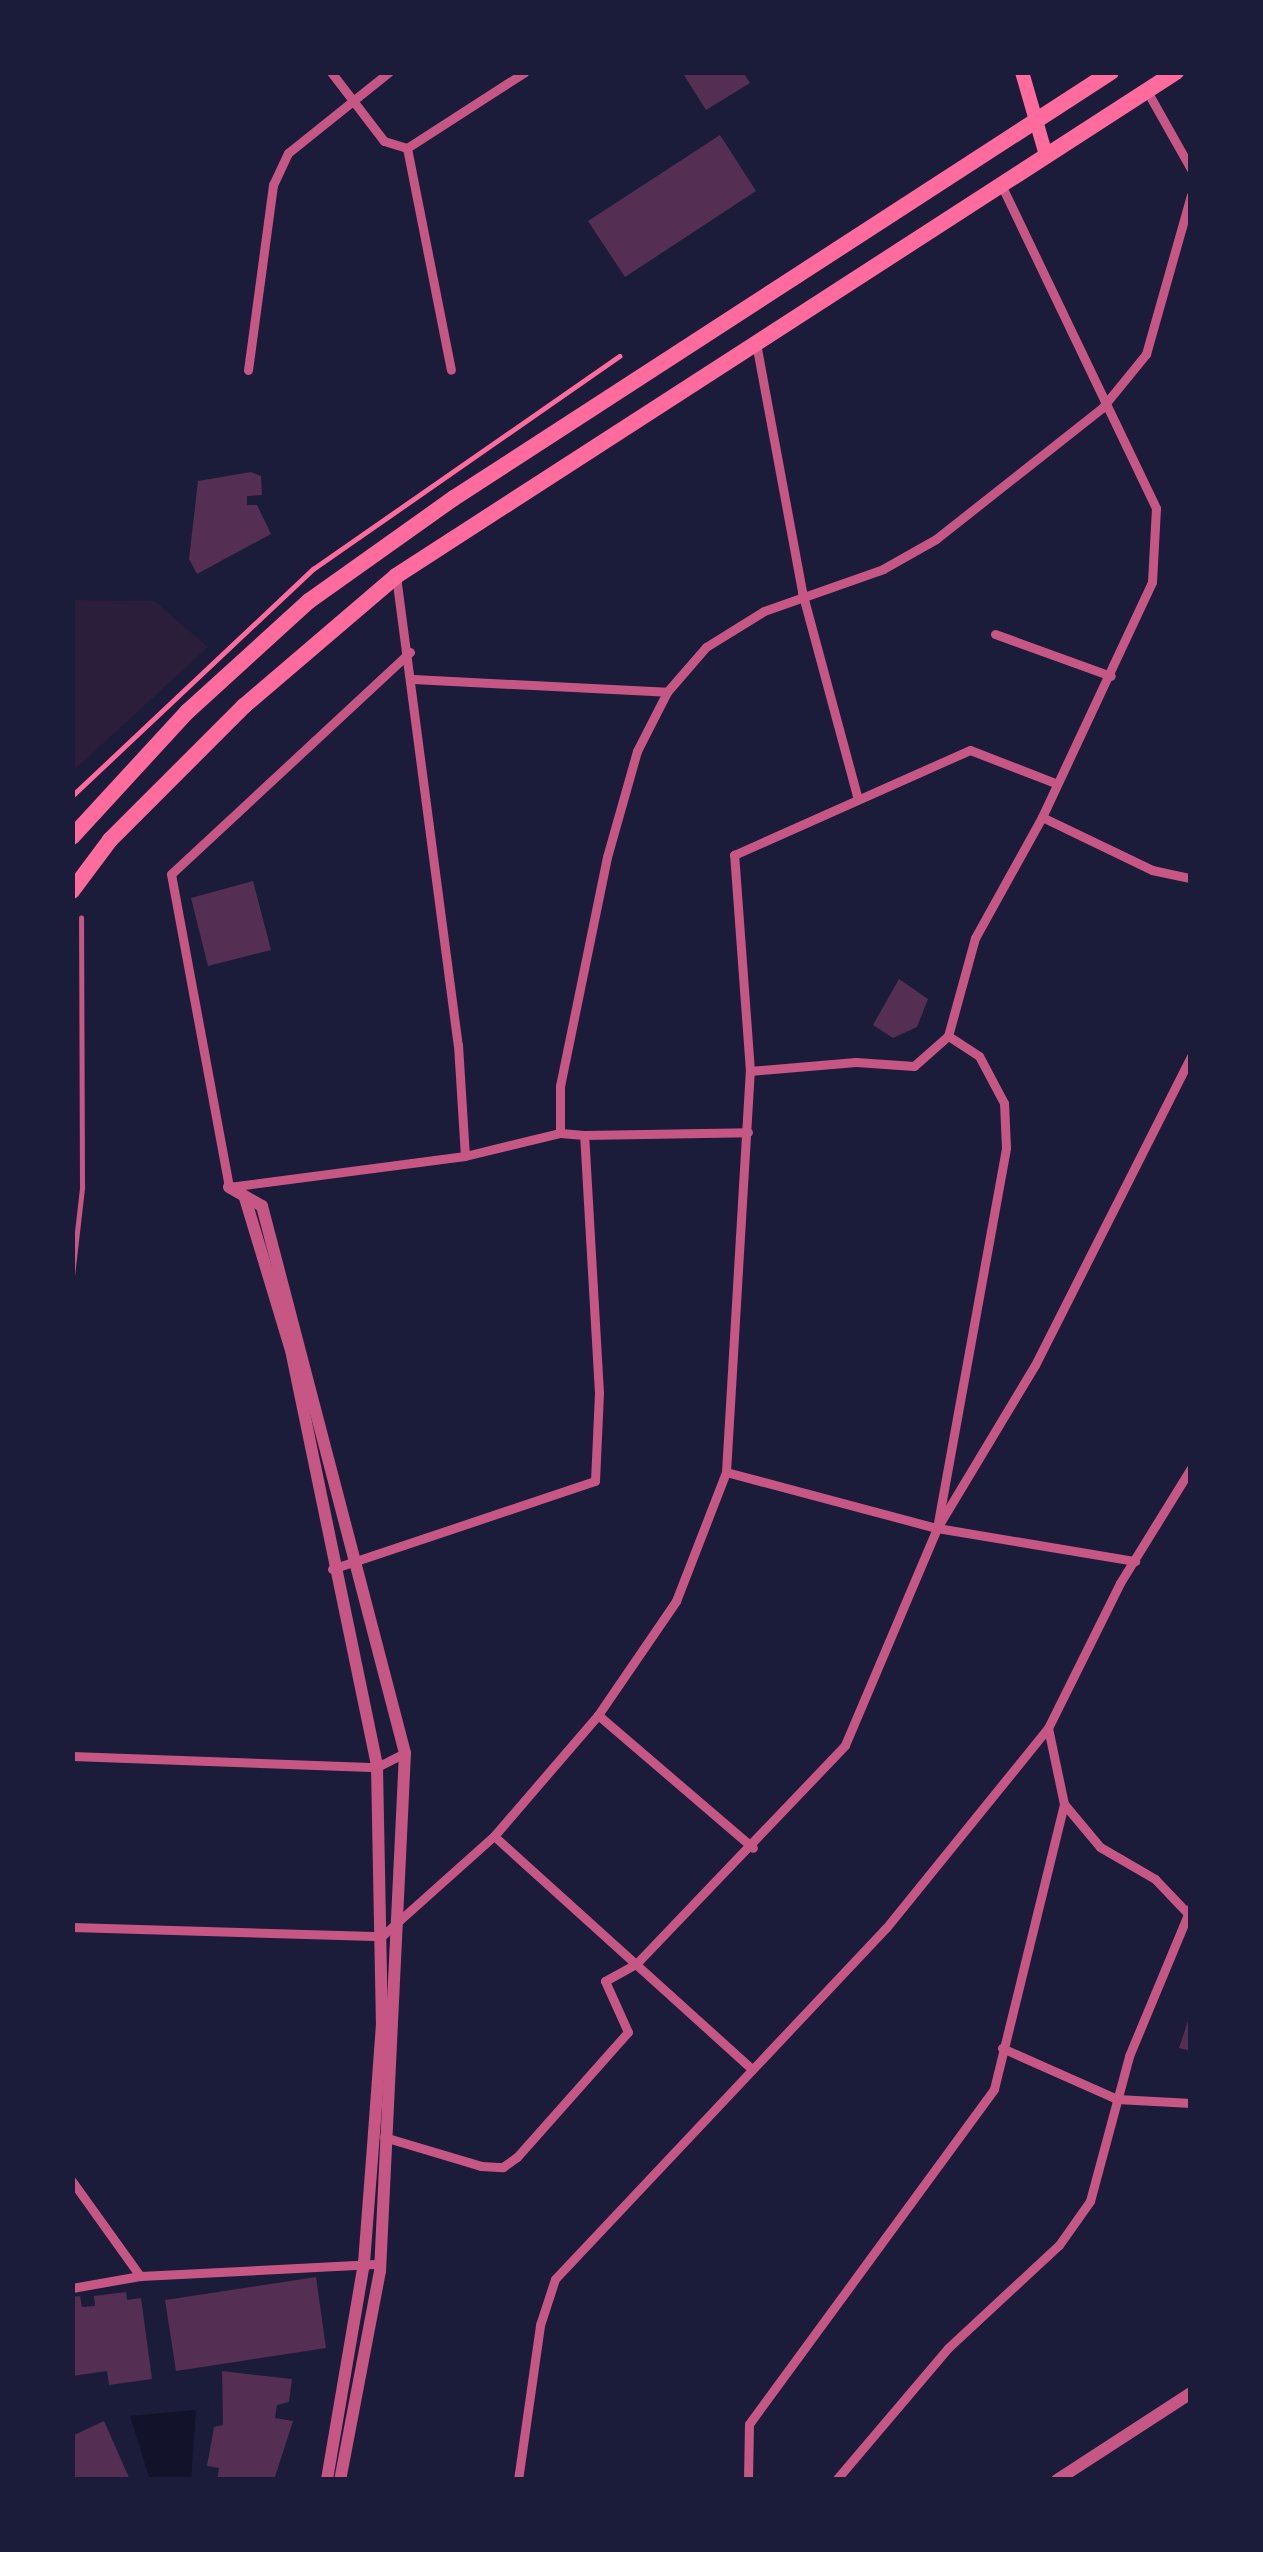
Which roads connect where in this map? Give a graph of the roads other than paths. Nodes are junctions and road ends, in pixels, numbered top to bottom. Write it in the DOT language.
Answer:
graph roads {
  1 [pos="331,72"];
  2 [pos="389,72"];
  3 [pos="525,72"];
  4 [pos="1022,72"];
  5 [pos="1111,72"];
  6 [pos="1176,72"];
  7 [pos="1147,91"];
  8 [pos="351,102"];
  9 [pos="1036,122"];
  10 [pos="407,148"];
  11 [pos="1046,155"];
  12 [pos="1191,169"];
  13 [pos="1001,185"];
  14 [pos="1191,195"];
  15 [pos="756,344"];
  16 [pos="248,370"];
  17 [pos="451,370"];
  18 [pos="1102,408"];
  19 [pos="396,576"];
  20 [pos="802,592"];
  21 [pos="995,634"];
  22 [pos="410,652"];
  23 [pos="1111,676"];
  24 [pos="413,679"];
  25 [pos="667,692"];
  26 [pos="1055,783"];
  27 [pos="857,796"];
  28 [pos="1042,817"];
  29 [pos="72,837"];
  30 [pos="1191,877"];
  31 [pos="72,892"];
  32 [pos="81,919"];
  33 [pos="948,1036"];
  34 [pos="1191,1056"];
  35 [pos="750,1071"];
  36 [pos="748,1132"];
  37 [pos="560,1133"];
  38 [pos="584,1135"];
  39 [pos="465,1156"];
  40 [pos="229,1187"];
  41 [pos="72,1276"];
  42 [pos="1191,1468"];
  43 [pos="726,1472"];
  44 [pos="937,1528"];
  45 [pos="352,1562"];
  46 [pos="1135,1562"];
  47 [pos="332,1569"];
  48 [pos="598,1715"];
  49 [pos="1048,1728"];
  50 [pos="405,1753"];
  51 [pos="72,1756"];
  52 [pos="377,1767"];
  53 [pos="1064,1804"];
  54 [pos="494,1836"];
  55 [pos="753,1848"];
  56 [pos="1190,1914"];
  57 [pos="398,1921"];
  58 [pos="72,1927"];
  59 [pos="382,1936"];
  60 [pos="637,1963"];
  61 [pos="1002,2048"];
  62 [pos="752,2069"];
  63 [pos="1117,2099"];
  64 [pos="1191,2103"];
  65 [pos="374,2133"];
  66 [pos="390,2140"];
  67 [pos="72,2181"];
  68 [pos="364,2263"];
  69 [pos="380,2264"];
  70 [pos="140,2276"];
  71 [pos="72,2288"];
  72 [pos="1191,2392"];
  73 [pos="327,2480"];
  74 [pos="340,2480"];
  75 [pos="518,2480"];
  76 [pos="748,2480"];
  77 [pos="836,2480"];
  78 [pos="1058,2480"];
  1 -- 8 [label="street"];
  2 -- 8 [label="street"];
  3 -- 10 [label="street"];
  4 -- 9 [label="main road"];
  5 -- 9 [label="highway"];
  6 -- 7 [label="highway"];
  7 -- 11 [label="highway"];
  7 -- 12 [label="street"];
  8 -- 10 [label="street"];
  8 -- 16 [label="street"];
  9 -- 11 [label="main road"];
  9 -- 29 [label="highway"];
  10 -- 17 [label="street"];
  11 -- 13 [label="highway"];
  13 -- 15 [label="highway"];
  13 -- 18 [label="street"];
  14 -- 18 [label="street"];
  15 -- 19 [label="highway"];
  15 -- 20 [label="street"];
  18 -- 20 [label="street"];
  18 -- 23 [label="street"];
  19 -- 22 [label="street"];
  19 -- 31 [label="highway"];
  20 -- 25 [label="street"];
  20 -- 27 [label="street"];
  21 -- 23 [label="street"];
  22 -- 24 [label="street"];
  22 -- 40 [label="street"];
  23 -- 26 [label="street"];
  24 -- 25 [label="street"];
  24 -- 39 [label="street"];
  25 -- 37 [label="street"];
  26 -- 27 [label="street"];
  26 -- 28 [label="street"];
  27 -- 35 [label="street"];
  28 -- 30 [label="street"];
  28 -- 33 [label="street"];
  32 -- 41 [label="lane"];
  33 -- 35 [label="street"];
  33 -- 44 [label="street"];
  34 -- 44 [label="street"];
  35 -- 36 [label="street"];
  36 -- 38 [label="street"];
  36 -- 43 [label="street"];
  37 -- 38 [label="street"];
  37 -- 39 [label="street"];
  38 -- 45 [label="street"];
  39 -- 40 [label="street"];
  40 -- 45 [label="street"];
  40 -- 47 [label="street"];
  42 -- 46 [label="street"];
  43 -- 44 [label="street"];
  43 -- 48 [label="street"];
  44 -- 46 [label="street"];
  44 -- 55 [label="street"];
  45 -- 47 [label="street"];
  45 -- 50 [label="street"];
  46 -- 49 [label="street"];
  47 -- 52 [label="street"];
  48 -- 54 [label="street"];
  48 -- 55 [label="street"];
  49 -- 53 [label="street"];
  49 -- 62 [label="street"];
  50 -- 52 [label="street"];
  50 -- 57 [label="street"];
  51 -- 52 [label="street"];
  52 -- 59 [label="street"];
  53 -- 56 [label="street"];
  53 -- 61 [label="street"];
  54 -- 57 [label="street"];
  54 -- 60 [label="street"];
  55 -- 60 [label="street"];
  56 -- 63 [label="street"];
  57 -- 59 [label="street"];
  57 -- 66 [label="street"];
  58 -- 59 [label="street"];
  59 -- 65 [label="street"];
  60 -- 62 [label="street"];
  60 -- 66 [label="street"];
  61 -- 63 [label="street"];
  61 -- 76 [label="street"];
  62 -- 75 [label="street"];
  63 -- 64 [label="street"];
  63 -- 77 [label="street"];
  65 -- 66 [label="street"];
  65 -- 68 [label="street"];
  66 -- 69 [label="street"];
  67 -- 70 [label="street"];
  68 -- 69 [label="street"];
  68 -- 70 [label="street"];
  68 -- 73 [label="street"];
  69 -- 74 [label="street"];
  70 -- 71 [label="street"];
  72 -- 78 [label="street"];
}
